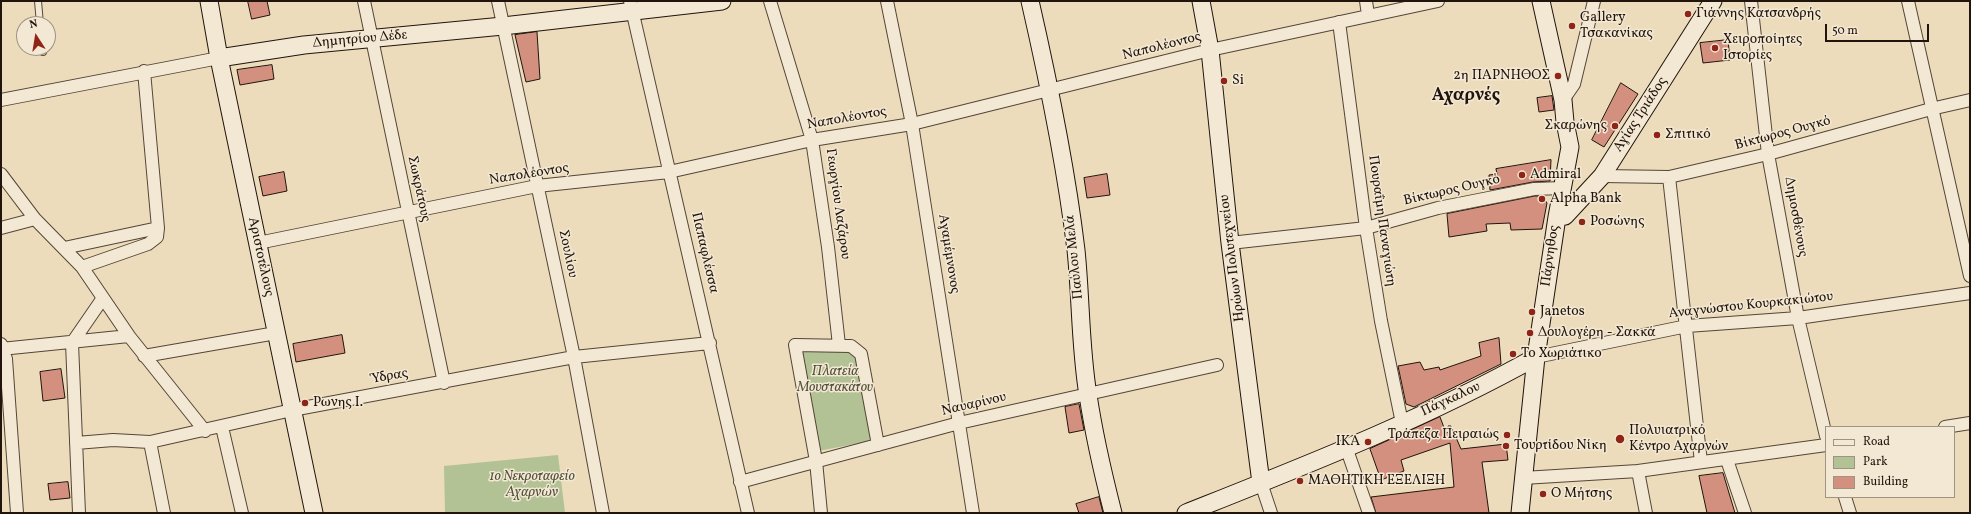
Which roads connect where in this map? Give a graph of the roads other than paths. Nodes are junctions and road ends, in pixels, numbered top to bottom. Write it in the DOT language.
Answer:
graph roads {
  1 [pos="38,1"];
  2 [pos="209,1"];
  3 [pos="364,1"];
  4 [pos="498,1"];
  5 [pos="722,1"];
  6 [pos="770,1"];
  7 [pos="887,1"];
  8 [pos="1030,1"];
  9 [pos="1201,1"];
  10 [pos="1366,1"];
  11 [pos="1438,1"];
  12 [pos="1541,1"];
  13 [pos="1594,1"];
  14 [pos="1713,1"];
  15 [pos="1750,1"];
  16 [pos="1908,1"];
  17 [pos="631,6"];
  18 [pos="1368,15"];
  19 [pos="39,16"];
  20 [pos="1339,22"];
  21 [pos="503,26"];
  22 [pos="371,39"];
  23 [pos="1210,50"];
  24 [pos="219,58"];
  25 [pos="144,71"];
  26 [pos="1050,90"];
  27 [pos="1,100"];
  28 [pos="1563,100"];
  29 [pos="1970,100"];
  30 [pos="1931,109"];
  31 [pos="912,124"];
  32 [pos="812,140"];
  33 [pos="1768,154"];
  34 [pos="669,172"];
  35 [pos="1,174"];
  36 [pos="1602,176"];
  37 [pos="1669,178"];
  38 [pos="537,186"];
  39 [pos="1562,188"];
  40 [pos="408,213"];
  41 [pos="1556,217"];
  42 [pos="35,218"];
  43 [pos="1,228"];
  44 [pos="158,228"];
  45 [pos="1366,228"];
  46 [pos="258,243"];
  47 [pos="1230,243"];
  48 [pos="64,248"];
  49 [pos="82,267"];
  50 [pos="1970,276"];
  51 [pos="1970,293"];
  52 [pos="103,298"];
  53 [pos="1798,318"];
  54 [pos="1687,326"];
  55 [pos="276,333"];
  56 [pos="129,336"];
  57 [pos="72,343"];
  58 [pos="710,343"];
  59 [pos="839,346"];
  60 [pos="2,348"];
  61 [pos="144,356"];
  62 [pos="574,357"];
  63 [pos="1536,357"];
  64 [pos="1217,365"];
  65 [pos="444,383"];
  66 [pos="1088,394"];
  67 [pos="292,410"];
  68 [pos="959,423"];
  69 [pos="1402,423"];
  70 [pos="1970,423"];
  71 [pos="1951,426"];
  72 [pos="222,427"];
  73 [pos="205,431"];
  74 [pos="1825,432"];
  75 [pos="150,442"];
  76 [pos="76,443"];
  77 [pos="878,445"];
  78 [pos="1825,445"];
  79 [pos="1346,447"];
  80 [pos="1727,460"];
  81 [pos="816,461"];
  82 [pos="1701,462"];
  83 [pos="1638,471"];
  84 [pos="1523,478"];
  85 [pos="740,482"];
  86 [pos="1261,483"];
  87 [pos="1845,498"];
  88 [pos="17,513"];
  89 [pos="79,513"];
  90 [pos="164,513"];
  91 [pos="242,513"];
  92 [pos="314,513"];
  93 [pos="603,513"];
  94 [pos="748,513"];
  95 [pos="821,513"];
  96 [pos="972,513"];
  97 [pos="1114,513"];
  98 [pos="1186,513"];
  99 [pos="1271,513"];
  100 [pos="1369,513"];
  101 [pos="1520,513"];
  102 [pos="1646,513"];
  103 [pos="1745,513"];
  104 [pos="1850,513"];
  1 -- 19 [label="lane"];
  2 -- 24 [label="street, Αριστοτέλους"];
  3 -- 22 [label="street, Σωκράτους"];
  4 -- 21 [label="street, Σουλίου"];
  5 -- 17 [label="street, Δημητρίου Δέδε"];
  6 -- 32 [label="street, Γεωργίου Λαζάρου"];
  7 -- 31 [label="street, Αγαμέμνονος"];
  8 -- 26 [label="street, Παύλου Μελά"];
  9 -- 23 [label="street, Ηρώων Πολυτεχνείου"];
  10 -- 18 [label="street"];
  11 -- 18 [label="street, Ναπολέοντος"];
  12 -- 28 [label="street, Πάρνηθος"];
  13 -- 28 [label="street"];
  14 -- 36 [label="street, Αγίας Τριάδος"];
  15 -- 33 [label="street, Δημοσθένους"];
  16 -- 30 [label="street"];
  17 -- 21 [label="street, Δημητρίου Δέδε"];
  17 -- 34 [label="street, Παπαφλέσσα"];
  18 -- 20 [label="street, Ναπολέοντος"];
  20 -- 23 [label="street, Ναπολέοντος"];
  20 -- 45 [label="street, Πουραΐμη Παναγιώτη"];
  21 -- 22 [label="street, Δημητρίου Δέδε"];
  21 -- 38 [label="street, Σουλίου"];
  22 -- 24 [label="street, Δημητρίου Δέδε"];
  22 -- 40 [label="street, Σωκράτους"];
  23 -- 26 [label="street, Ναπολέοντος"];
  23 -- 47 [label="street, Ηρώων Πολυτεχνείου"];
  24 -- 25 [label="street, Δημητρίου Δέδε"];
  24 -- 46 [label="street, Αριστοτέλους"];
  25 -- 27 [label="street, Δημητρίου Δέδε"];
  25 -- 44 [label="street"];
  26 -- 31 [label="street, Ναπολέοντος"];
  26 -- 66 [label="street, Παύλου Μελά"];
  28 -- 39 [label="street, Πάρνηθος"];
  29 -- 30 [label="street, Βίκτωρος Ουγκό"];
  30 -- 33 [label="street, Βίκτωρος Ουγκό"];
  30 -- 50 [label="street"];
  31 -- 32 [label="street, Ναπολέοντος"];
  31 -- 68 [label="street, Αγαμέμνονος"];
  32 -- 34 [label="street, Ναπολέοντος"];
  32 -- 59 [label="street, Γεωργίου Λαζάρου"];
  33 -- 37 [label="street, Βίκτωρος Ουγκό"];
  33 -- 53 [label="street, Δημοσθένους"];
  34 -- 38 [label="street, Ναπολέοντος"];
  34 -- 58 [label="street, Παπαφλέσσα"];
  35 -- 42 [label="street"];
  36 -- 37 [label="street, Βίκτωρος Ουγκό"];
  36 -- 41 [label="street, Αγίας Τριάδος"];
  37 -- 54 [label="street"];
  38 -- 40 [label="street, Ναπολέοντος"];
  38 -- 62 [label="street, Σουλίου"];
  39 -- 41 [label="street, Πάρνηθος"];
  39 -- 45 [label="street, Βίκτωρος Ουγκό"];
  40 -- 46 [label="street, Ναπολέοντος"];
  40 -- 65 [label="street, Σωκράτους"];
  41 -- 63 [label="street, Πάρνηθος"];
  42 -- 43 [label="street"];
  42 -- 48 [label="street"];
  44 -- 48 [label="street"];
  44 -- 49 [label="street"];
  45 -- 47 [label="street, Βίκτωρος Ουγκό"];
  45 -- 69 [label="street, Πουραΐμη Παναγιώτη"];
  46 -- 55 [label="street, Αριστοτέλους"];
  47 -- 86 [label="street, Ηρώων Πολυτεχνείου"];
  48 -- 49 [label="street"];
  49 -- 52 [label="street"];
  51 -- 53 [label="street, Αναγνώστου Κουρκακιώτου"];
  52 -- 56 [label="street"];
  52 -- 57 [label="street"];
  53 -- 54 [label="street, Αναγνώστου Κουρκακιώτου"];
  53 -- 74 [label="street, Δημοσθένους"];
  54 -- 63 [label="street, Αναγνώστου Κουρκακιώτου"];
  54 -- 82 [label="street"];
  55 -- 61 [label="street"];
  55 -- 67 [label="street, Αριστοτέλους"];
  56 -- 57 [label="street"];
  56 -- 61 [label="street"];
  57 -- 60 [label="street"];
  57 -- 76 [label="street"];
  58 -- 62 [label="street, Ύδρας"];
  58 -- 85 [label="street, Παπαφλέσσα"];
  59 -- 77 [label="street"];
  59 -- 81 [label="street"];
  60 -- 88 [label="street"];
  61 -- 73 [label="street"];
  62 -- 65 [label="street, Ύδρας"];
  62 -- 93 [label="street, Σουλίου"];
  63 -- 69 [label="street, Πάγκαλου"];
  63 -- 84 [label="street, Πάρνηθος"];
  64 -- 66 [label="street, Ναυαρίνου"];
  65 -- 67 [label="street, Ύδρας"];
  66 -- 68 [label="street, Ναυαρίνου"];
  66 -- 97 [label="street, Παύλου Μελά"];
  67 -- 72 [label="street, Ύδρας"];
  67 -- 92 [label="street, Αριστοτέλους"];
  68 -- 77 [label="street, Ναυαρίνου"];
  68 -- 96 [label="street, Αγαμέμνονος"];
  69 -- 79 [label="street, Πάγκαλου"];
  70 -- 71 [label="street"];
  72 -- 73 [label="street, Ύδρας"];
  72 -- 91 [label="street"];
  73 -- 75 [label="street, Ύδρας"];
  75 -- 76 [label="street, Ύδρας"];
  75 -- 90 [label="street"];
  76 -- 89 [label="street"];
  77 -- 81 [label="street, Ναυαρίνου"];
  78 -- 80 [label="street"];
  79 -- 86 [label="street, Πάγκαλου"];
  79 -- 100 [label="street"];
  80 -- 82 [label="street"];
  80 -- 103 [label="street"];
  81 -- 85 [label="street, Ναυαρίνου"];
  81 -- 95 [label="street"];
  82 -- 83 [label="street"];
  83 -- 84 [label="street"];
  83 -- 102 [label="street"];
  84 -- 101 [label="street, Πάρνηθος"];
  85 -- 94 [label="street, Παπαφλέσσα"];
  86 -- 98 [label="street, Πάγκαλου"];
  86 -- 99 [label="street, Ηρώων Πολυτεχνείου"];
  87 -- 104 [label="street"];
}
